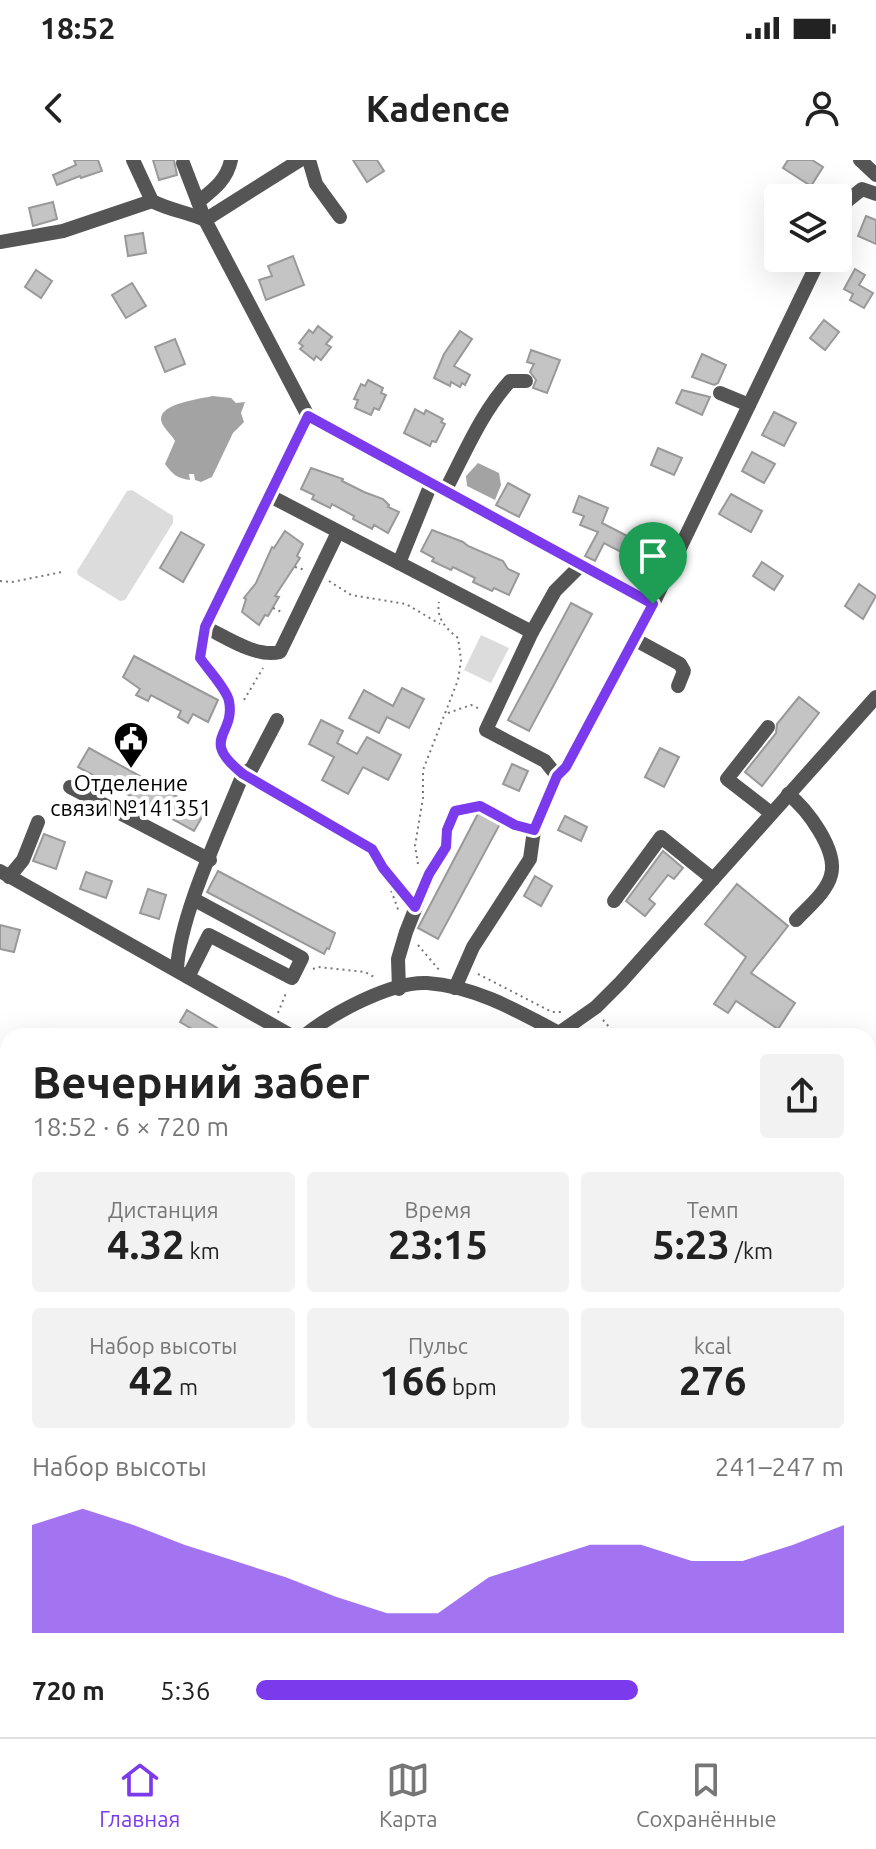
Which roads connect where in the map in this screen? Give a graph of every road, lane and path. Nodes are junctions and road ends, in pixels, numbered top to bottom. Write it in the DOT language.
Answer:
graph roads {
  1 [pos="133,160"];
  2 [pos="231,160"];
  3 [pos="300,160"];
  4 [pos="309,160"];
  5 [pos="860,160"];
  6 [pos="183,163"];
  7 [pos="876,175"];
  8 [pos="876,194"];
  9 [pos="852,197"];
  10 [pos="152,201"];
  11 [pos="198,202"];
  12 [pos="340,217"];
  13 [pos="205,220"];
  14 [pos="0,242"];
  15 [pos="815,272"];
  16 [pos="526,381"];
  17 [pos="720,393"];
  18 [pos="749,405"];
  19 [pos="308,416"];
  20 [pos="431,484"];
  21 [pos="445,491"];
  22 [pos="270,496"];
  23 [pos="338,532"];
  24 [pos="399,563"];
  25 [pos="580,566"];
  26 [pos="62,572"];
  27 [pos="318,574"];
  28 [pos="0,581"];
  29 [pos="446,589"];
  30 [pos="653,604"];
  31 [pos="442,625"];
  32 [pos="205,627"];
  33 [pos="532,632"];
  34 [pos="634,639"];
  35 [pos="678,686"];
  36 [pos="875,698"];
  37 [pos="447,714"];
  38 [pos="493,715"];
  39 [pos="277,720"];
  40 [pos="768,727"];
  41 [pos="243,774"];
  42 [pos="557,776"];
  43 [pos="70,787"];
  44 [pos="788,794"];
  45 [pos="455,811"];
  46 [pos="771,813"];
  47 [pos="38,822"];
  48 [pos="534,830"];
  49 [pos="372,849"];
  50 [pos="210,860"];
  51 [pos="418,869"];
  52 [pos="5,874"];
  53 [pos="713,879"];
  54 [pos="195,900"];
  55 [pos="614,901"];
  56 [pos="415,907"];
  57 [pos="796,920"];
  58 [pos="476,973"];
  59 [pos="183,974"];
  60 [pos="292,978"];
  61 [pos="376,978"];
  62 [pos="455,988"];
  63 [pos="399,989"];
  64 [pos="563,1012"];
  65 [pos="273,1024"];
  66 [pos="279,1028"];
  67 [pos="316,1028"];
  68 [pos="548,1028"];
  69 [pos="569,1028"];
  1 -- 10 [label="street"];
  2 -- 11 [label="street"];
  3 -- 13 [label="street"];
  4 -- 12 [label="street"];
  5 -- 7 [label="street"];
  6 -- 11 [label="street"];
  8 -- 9 [label="street"];
  10 -- 13 [label="street"];
  10 -- 14 [label="street"];
  11 -- 13 [label="street"];
  13 -- 19 [label="street"];
  15 -- 18 [label="street"];
  16 -- 21 [label="street"];
  17 -- 18 [label="street"];
  18 -- 30 [label="street"];
  19 -- 20 [label="street"];
  19 -- 22 [label="street"];
  20 -- 21 [label="street"];
  20 -- 24 [label="street"];
  21 -- 25 [label="street"];
  22 -- 23 [label="street"];
  22 -- 32 [label="street"];
  23 -- 24 [label="street"];
  23 -- 27 [label="street"];
  24 -- 29 [label="street"];
  25 -- 30 [label="street"];
  25 -- 33 [label="street"];
  26 -- 28 [label="path"];
  27 -- 31 [label="path"];
  27 -- 32 [label="street"];
  29 -- 31 [label="path"];
  29 -- 33 [label="street"];
  30 -- 34 [label="street"];
  31 -- 37 [label="path"];
  32 -- 41 [label="street"];
  33 -- 38 [label="street"];
  34 -- 35 [label="street"];
  34 -- 42 [label="street"];
  36 -- 44 [label="street"];
  37 -- 38 [label="path"];
  37 -- 51 [label="path"];
  38 -- 42 [label="street"];
  39 -- 41 [label="street"];
  40 -- 46 [label="street"];
  41 -- 49 [label="street"];
  41 -- 50 [label="street"];
  42 -- 48 [label="street"];
  43 -- 50 [label="street"];
  44 -- 46 [label="street"];
  44 -- 57 [label="street"];
  45 -- 48 [label="path"];
  45 -- 56 [label="street"];
  46 -- 53 [label="street"];
  47 -- 52 [label="street"];
  48 -- 62 [label="street"];
  49 -- 56 [label="path"];
  50 -- 54 [label="street"];
  52 -- 59 [label="street"];
  53 -- 55 [label="street"];
  53 -- 69 [label="street"];
  54 -- 59 [label="street"];
  54 -- 60 [label="street"];
  56 -- 63 [label="street"];
  58 -- 64 [label="path"];
  59 -- 60 [label="street"];
  59 -- 65 [label="street"];
  60 -- 61 [label="path"];
  60 -- 65 [label="path"];
  62 -- 63 [label="street"];
  62 -- 68 [label="street"];
  63 -- 67 [label="street"];
  65 -- 66 [label="street"];
}
